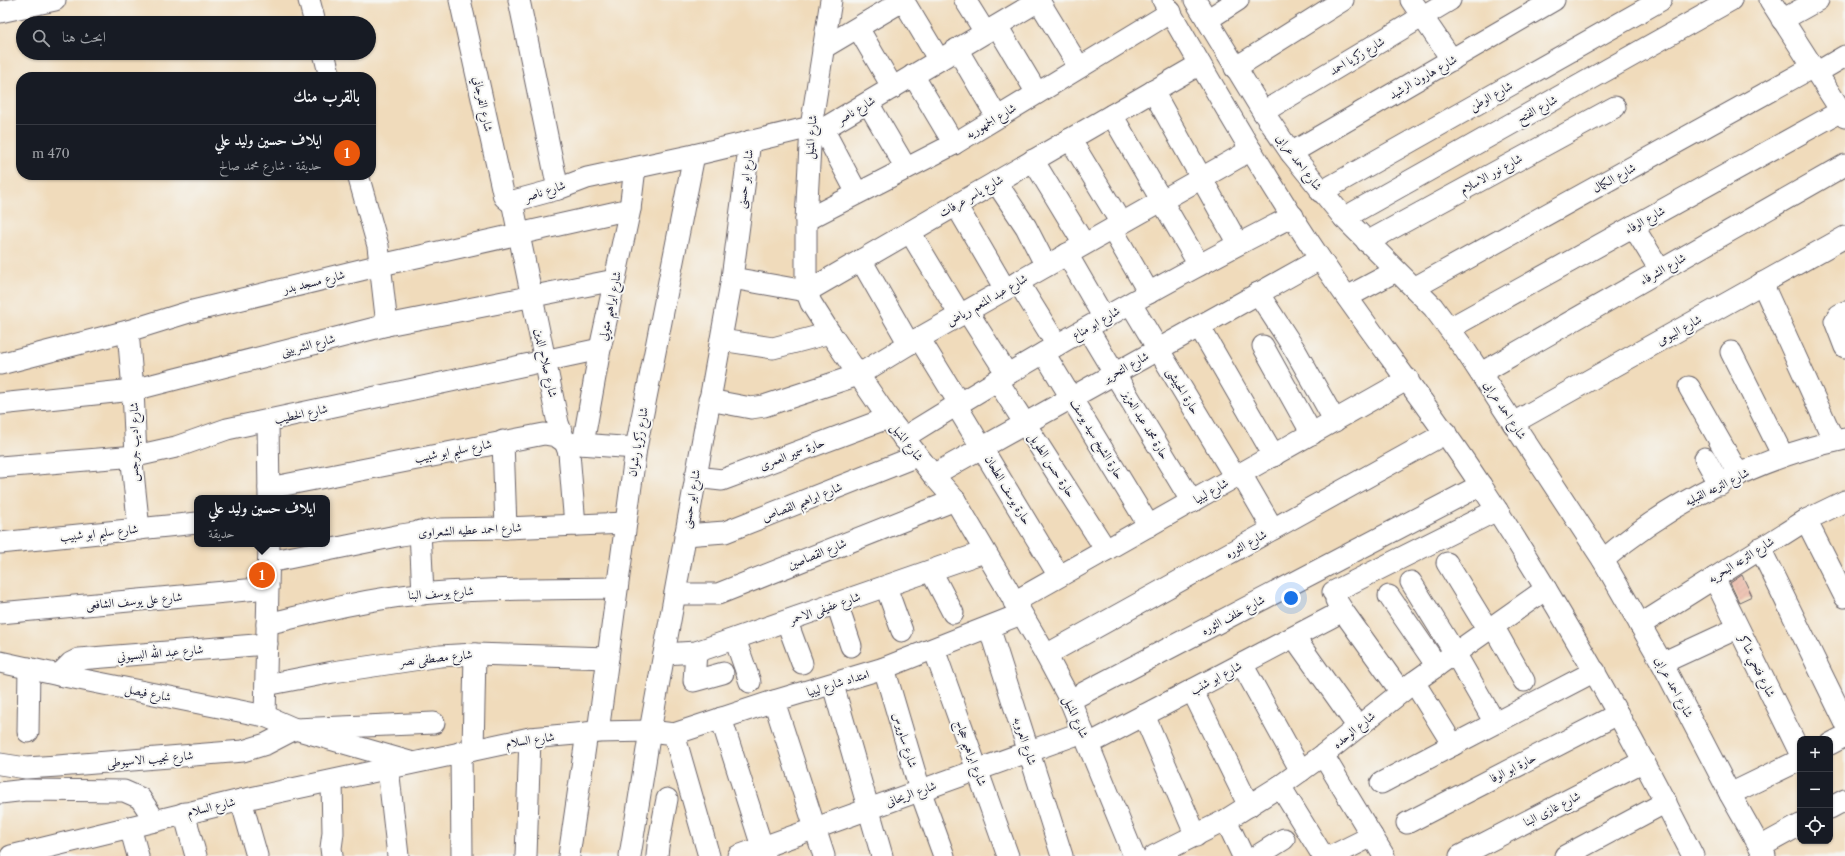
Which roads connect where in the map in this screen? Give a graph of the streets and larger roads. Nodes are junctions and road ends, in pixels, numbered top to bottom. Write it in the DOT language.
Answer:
graph roads {
  1 [pos="55,0"];
  2 [pos="309,0"];
  3 [pos="460,0"];
  4 [pos="519,0"];
  5 [pos="831,0"];
  6 [pos="903,0"];
  7 [pos="965,0"];
  8 [pos="1195,0"];
  9 [pos="1238,0"];
  10 [pos="1343,0"];
  11 [pos="1450,0"];
  12 [pos="1554,0"];
  13 [pos="1661,0"];
  14 [pos="1730,0"];
  15 [pos="1770,0"];
  16 [pos="1818,0"];
  17 [pos="1035,1"];
  18 [pos="1167,6"];
  19 [pos="1417,8"];
  20 [pos="0,12"];
  21 [pos="313,16"];
  22 [pos="1207,20"];
  23 [pos="1782,20"];
  24 [pos="858,28"];
  25 [pos="991,29"];
  26 [pos="824,48"];
  27 [pos="948,55"];
  28 [pos="1845,56"];
  29 [pos="326,60"];
  30 [pos="1452,60"];
  31 [pos="1200,64"];
  32 [pos="1079,68"];
  33 [pos="1235,68"];
  34 [pos="1815,70"];
  35 [pos="329,72"];
  36 [pos="913,75"];
  37 [pos="893,88"];
  38 [pos="1153,91"];
  39 [pos="1037,93"];
  40 [pos="868,103"];
  41 [pos="1615,107"];
  42 [pos="1263,112"];
  43 [pos="1843,114"];
  44 [pos="1112,115"];
  45 [pos="997,117"];
  46 [pos="817,128"];
  47 [pos="1070,139"];
  48 [pos="750,141"];
  49 [pos="954,144"];
  50 [pos="1251,150"];
  51 [pos="1291,153"];
  52 [pos="694,155"];
  53 [pos="1033,160"];
  54 [pos="1845,165"];
  55 [pos="635,168"];
  56 [pos="906,168"];
  57 [pos="1201,178"];
  58 [pos="359,180"];
  59 [pos="996,182"];
  60 [pos="558,189"];
  61 [pos="1321,192"];
  62 [pos="857,193"];
  63 [pos="512,201"];
  64 [pos="1162,201"];
  65 [pos="956,205"];
  66 [pos="630,209"];
  67 [pos="1293,216"];
  68 [pos="1344,218"];
  69 [pos="806,220"];
  70 [pos="1116,226"];
  71 [pos="1633,226"];
  72 [pos="910,232"];
  73 [pos="519,235"];
  74 [pos="1845,237"];
  75 [pos="1367,242"];
  76 [pos="1238,244"];
  77 [pos="1075,249"];
  78 [pos="1320,258"];
  79 [pos="860,260"];
  80 [pos="1199,264"];
  81 [pos="382,265"];
  82 [pos="1046,266"];
  83 [pos="1660,270"];
  84 [pos="1396,271"];
  85 [pos="732,278"];
  86 [pos="615,280"];
  87 [pos="1762,283"];
  88 [pos="1012,285"];
  89 [pos="1414,288"];
  90 [pos="806,290"];
  91 [pos="1149,293"];
  92 [pos="1258,293"];
  93 [pos="532,297"];
  94 [pos="1347,297"];
  95 [pos="1130,304"];
  96 [pos="963,313"];
  97 [pos="1841,319"];
  98 [pos="1096,323"];
  99 [pos="387,325"];
  100 [pos="1199,326"];
  101 [pos="1450,328"];
  102 [pos="128,331"];
  103 [pos="830,333"];
  104 [pos="720,340"];
  105 [pos="914,341"];
  106 [pos="1262,346"];
  107 [pos="1845,347"];
  108 [pos="600,349"];
  109 [pos="1051,349"];
  110 [pos="1158,350"];
  111 [pos="1731,352"];
  112 [pos="545,361"];
  113 [pos="0,364"];
  114 [pos="1115,373"];
  115 [pos="1480,373"];
  116 [pos="858,375"];
  117 [pos="1002,377"];
  118 [pos="1408,379"];
  119 [pos="1690,387"];
  120 [pos="133,390"];
  121 [pos="1072,397"];
  122 [pos="709,400"];
  123 [pos="0,404"];
  124 [pos="957,404"];
  125 [pos="888,418"];
  126 [pos="268,421"];
  127 [pos="1335,421"];
  128 [pos="1026,423"];
  129 [pos="1513,423"];
  130 [pos="1446,433"];
  131 [pos="1312,434"];
  132 [pos="903,438"];
  133 [pos="1839,440"];
  134 [pos="502,441"];
  135 [pos="574,443"];
  136 [pos="983,447"];
  137 [pos="636,448"];
  138 [pos="136,456"];
  139 [pos="917,456"];
  140 [pos="1274,456"];
  141 [pos="1783,456"];
  142 [pos="1705,458"];
  143 [pos="0,466"];
  144 [pos="932,475"];
  145 [pos="1739,475"];
  146 [pos="1238,476"];
  147 [pos="695,477"];
  148 [pos="1481,485"];
  149 [pos="1720,485"];
  150 [pos="269,493"];
  151 [pos="955,500"];
  152 [pos="1845,501"];
  153 [pos="1192,502"];
  154 [pos="1497,510"];
  155 [pos="1806,520"];
  156 [pos="194,523"];
  157 [pos="626,523"];
  158 [pos="575,525"];
  159 [pos="1149,526"];
  160 [pos="506,528"];
  161 [pos="139,529"];
  162 [pos="1273,529"];
  163 [pos="420,531"];
  164 [pos="685,536"];
  165 [pos="0,543"];
  166 [pos="330,544"];
  167 [pos="310,547"];
  168 [pos="1760,548"];
  169 [pos="1106,550"];
  170 [pos="984,552"];
  171 [pos="269,553"];
  172 [pos="1603,560"];
  173 [pos="1446,563"];
  174 [pos="1320,569"];
  175 [pos="931,571"];
  176 [pos="1059,576"];
  177 [pos="1714,578"];
  178 [pos="1411,582"];
  179 [pos="886,587"];
  180 [pos="268,588"];
  181 [pos="617,588"];
  182 [pos="1546,589"];
  183 [pos="1333,592"];
  184 [pos="423,594"];
  185 [pos="675,594"];
  186 [pos="1389,596"];
  187 [pos="1845,597"];
  188 [pos="837,604"];
  189 [pos="1018,608"];
  190 [pos="1343,611"];
  191 [pos="0,614"];
  192 [pos="953,614"];
  193 [pos="787,622"];
  194 [pos="1640,625"];
  195 [pos="989,627"];
  196 [pos="1490,628"];
  197 [pos="902,631"];
  198 [pos="1727,633"];
  199 [pos="267,634"];
  200 [pos="1294,637"];
  201 [pos="735,639"];
  202 [pos="851,646"];
  203 [pos="934,649"];
  204 [pos="696,652"];
  205 [pos="1455,653"];
  206 [pos="475,654"];
  207 [pos="664,654"];
  208 [pos="1046,655"];
  209 [pos="608,658"];
  210 [pos="0,662"];
  211 [pos="802,663"];
  212 [pos="1662,663"];
  213 [pos="1242,664"];
  214 [pos="1437,666"];
  215 [pos="30,668"];
  216 [pos="884,668"];
  217 [pos="1595,671"];
  218 [pos="723,673"];
  219 [pos="59,675"];
  220 [pos="750,682"];
  221 [pos="1524,682"];
  222 [pos="266,685"];
  223 [pos="832,685"];
  224 [pos="1408,687"];
  225 [pos="1192,690"];
  226 [pos="1070,700"];
  227 [pos="774,701"];
  228 [pos="1618,714"];
  229 [pos="1144,715"];
  230 [pos="265,716"];
  231 [pos="721,718"];
  232 [pos="1845,722"];
  233 [pos="434,723"];
  234 [pos="1495,723"];
  235 [pos="1358,727"];
  236 [pos="295,729"];
  237 [pos="650,731"];
  238 [pos="28,732"];
  239 [pos="592,733"];
  240 [pos="674,734"];
  241 [pos="1845,736"];
  242 [pos="530,738"];
  243 [pos="1086,738"];
  244 [pos="1833,742"];
  245 [pos="1453,745"];
  246 [pos="1797,747"];
  247 [pos="467,751"];
  248 [pos="1028,751"];
  249 [pos="1323,755"];
  250 [pos="1644,761"];
  251 [pos="1797,761"];
  252 [pos="412,762"];
  253 [pos="0,764"];
  254 [pos="26,768"];
  255 [pos="388,768"];
  256 [pos="977,770"];
  257 [pos="1301,771"];
  258 [pos="332,782"];
  259 [pos="1381,782"];
  260 [pos="1280,786"];
  261 [pos="26,790"];
  262 [pos="920,790"];
  263 [pos="0,793"];
  264 [pos="1730,794"];
  265 [pos="667,799"];
  266 [pos="241,800"];
  267 [pos="1845,800"];
  268 [pos="1666,802"];
  269 [pos="1249,806"];
  270 [pos="1833,806"];
  271 [pos="868,809"];
  272 [pos="184,814"];
  273 [pos="1226,820"];
  274 [pos="153,821"];
  275 [pos="1407,823"];
  276 [pos="130,827"];
  277 [pos="1797,827"];
  278 [pos="815,828"];
  279 [pos="1196,836"];
  280 [pos="1372,836"];
  281 [pos="1284,839"];
  282 [pos="74,849"];
  283 [pos="764,852"];
  284 [pos="1763,852"];
  285 [pos="11,856"];
  286 [pos="138,856"];
  287 [pos="196,856"];
  288 [pos="257,856"];
  289 [pos="332,856"];
  290 [pos="398,856"];
  291 [pos="462,856"];
  292 [pos="526,856"];
  293 [pos="569,856"];
  294 [pos="630,856"];
  295 [pos="658,856"];
  296 [pos="709,856"];
  297 [pos="738,856"];
  298 [pos="824,856"];
  299 [pos="882,856"];
  300 [pos="944,856"];
  301 [pos="1008,856"];
  302 [pos="1062,856"];
  303 [pos="1134,856"];
  304 [pos="1154,856"];
  305 [pos="1243,856"];
  306 [pos="1257,856"];
  307 [pos="1323,856"];
  308 [pos="1332,856"];
  309 [pos="1384,856"];
  310 [pos="1460,856"];
  311 [pos="1565,856"];
  312 [pos="1693,856"];
  1 -- 20 [label="street"];
  2 -- 21 [label="street"];
  3 -- 63 [label="street, شارع الفرجاني"];
  4 -- 60 [label="street"];
  5 -- 26 [label="street, شارع المنيل"];
  6 -- 24 [label="street"];
  6 -- 27 [label="street"];
  7 -- 25 [label="street"];
  8 -- 22 [label="street, شارع احمد عرابى"];
  9 -- 22 [label="street"];
  10 -- 33 [label="street"];
  11 -- 19 [label="street, شارع زكريا احمد"];
  12 -- 30 [label="street, شارع هارون الرشيد"];
  13 -- 61 [label="street, شارع الوطن"];
  14 -- 68 [label="street, شارع الفتح"];
  15 -- 23 [label="street"];
  16 -- 23 [label="street"];
  17 -- 25 [label="street, شارع ناصر"];
  17 -- 32 [label="street"];
  18 -- 31 [label="street"];
  18 -- 32 [label="street, شارع الجمهوريه"];
  19 -- 30 [label="street"];
  19 -- 42 [label="street, شارع زكريا احمد"];
  22 -- 33 [label="street, شارع احمد عرابى"];
  23 -- 34 [label="street"];
  24 -- 26 [label="street"];
  24 -- 37 [label="street"];
  25 -- 27 [label="street, شارع ناصر"];
  25 -- 39 [label="street"];
  26 -- 46 [label="street, شارع المنيل"];
  27 -- 36 [label="street, شارع ناصر"];
  27 -- 45 [label="street"];
  28 -- 34 [label="street, شارع الكمال"];
  29 -- 35 [label="street"];
  30 -- 51 [label="street, شارع هارون الرشيد"];
  31 -- 38 [label="street, شارع ياسر عرفات"];
  31 -- 50 [label="street"];
  32 -- 39 [label="street, شارع الجمهوريه"];
  33 -- 42 [label="street, شارع احمد عرابى"];
  34 -- 43 [label="street"];
  34 -- 89 [label="street, شارع الكمال"];
  36 -- 37 [label="street, شارع ناصر"];
  36 -- 49 [label="street"];
  37 -- 40 [label="street, شارع ناصر"];
  38 -- 44 [label="street, شارع ياسر عرفات"];
  38 -- 57 [label="street"];
  39 -- 45 [label="street, شارع الجمهوريه"];
  40 -- 46 [label="street, شارع ناصر"];
  40 -- 56 [label="street"];
  41 -- 75 [label="street, شارع نور الاسلام"];
  42 -- 51 [label="street, شارع احمد عرابى"];
  43 -- 71 [label="street, شارع الوفاء"];
  44 -- 47 [label="street, شارع ياسر عرفات"];
  44 -- 64 [label="street"];
  45 -- 49 [label="street, شارع الجمهوريه"];
  46 -- 48 [label="street, شارع ناصر"];
  46 -- 62 [label="street"];
  46 -- 69 [label="street, شارع المنيل"];
  47 -- 53 [label="street, شارع ياسر عرفات"];
  47 -- 70 [label="street"];
  48 -- 52 [label="street, شارع ناصر"];
  48 -- 85 [label="street, شارع ابو حسنى"];
  49 -- 56 [label="street, شارع الجمهوريه"];
  50 -- 57 [label="street, شارع عبد المنعم رياض"];
  50 -- 67 [label="street"];
  51 -- 61 [label="street, شارع احمد عرابى"];
  52 -- 55 [label="street, شارع ناصر"];
  52 -- 137 [label="street, شارع زكريا رشوان"];
  53 -- 59 [label="street, شارع ياسر عرفات"];
  53 -- 77 [label="street, حارة محمد عبد العزيز"];
  54 -- 83 [label="street, شارع الشرفاء"];
  55 -- 60 [label="street, شارع ناصر"];
  55 -- 66 [label="street, شارع ابراهيم متولي"];
  56 -- 62 [label="street, شارع الجمهوريه"];
  57 -- 64 [label="street, شارع عبد المنعم رياض"];
  57 -- 76 [label="street"];
  58 -- 81 [label="street"];
  59 -- 65 [label="street, شارع ياسر عرفات"];
  59 -- 82 [label="street"];
  60 -- 63 [label="street, شارع ناصر"];
  61 -- 68 [label="street, شارع احمد عرابى"];
  62 -- 69 [label="street, شارع الجمهوريه"];
  63 -- 73 [label="street, شارع صلاح الدين"];
  64 -- 70 [label="street, شارع عبد المنعم رياض"];
  64 -- 80 [label="street"];
  65 -- 72 [label="street, شارع ياسر عرفات"];
  65 -- 88 [label="street, حارة الشيخ سيد يوسف"];
  66 -- 73 [label="street, شارع مسجد بدر"];
  66 -- 86 [label="street, شارع ابراهيم متولي"];
  67 -- 76 [label="street, شارع ابو مناع"];
  67 -- 78 [label="street"];
  68 -- 75 [label="street, شارع احمد عرابى"];
  69 -- 90 [label="street, شارع المنيل"];
  70 -- 77 [label="street, شارع عبد المنعم رياض"];
  70 -- 91 [label="street"];
  71 -- 83 [label="street"];
  71 -- 101 [label="street, شارع الوفاء"];
  72 -- 79 [label="street, شارع ياسر عرفات"];
  72 -- 96 [label="street, حارة حسن الطويل"];
  73 -- 81 [label="street, شارع مسجد بدر"];
  73 -- 93 [label="street, شارع صلاح الدين"];
  74 -- 87 [label="street, شارع البيومى"];
  75 -- 84 [label="street, شارع احمد عرابى"];
  76 -- 80 [label="street, شارع ابو مناع"];
  77 -- 82 [label="street, شارع عبد المنعم رياض"];
  77 -- 98 [label="street, حارة محمد عبد العزيز"];
  78 -- 92 [label="street, شارع التحرير"];
  78 -- 94 [label="street"];
  79 -- 90 [label="street, شارع ياسر عرفات"];
  79 -- 105 [label="street, حارة يوسف الطحان"];
  80 -- 91 [label="street, شارع ابو مناع"];
  81 -- 99 [label="street"];
  81 -- 102 [label="street, شارع مسجد بدر"];
  82 -- 88 [label="street, شارع عبد المنعم رياض"];
  83 -- 115 [label="street, شارع الشرفاء"];
  84 -- 89 [label="street, شارع احمد عرابى"];
  84 -- 94 [label="street"];
  85 -- 90 [label="street"];
  85 -- 104 [label="street, شارع ابو حسنى"];
  86 -- 93 [label="street, شارع الشربينى"];
  86 -- 108 [label="street, شارع ابراهيم متولي"];
  87 -- 129 [label="street, شارع البيومى"];
  87 -- 133 [label="street"];
  88 -- 96 [label="street, شارع عبد المنعم رياض"];
  88 -- 109 [label="street, حارة الشيخ سيد يوسف"];
  89 -- 101 [label="street, شارع احمد عرابى"];
  90 -- 103 [label="street, شارع المنيل"];
  91 -- 95 [label="street, شارع ابو مناع"];
  92 -- 100 [label="street, شارع التحرير"];
  92 -- 127 [label="street"];
  93 -- 99 [label="street, شارع الشربينى"];
  93 -- 112 [label="street, شارع صلاح الدين"];
  94 -- 118 [label="street"];
  95 -- 98 [label="street, شارع ابو مناع"];
  95 -- 110 [label="street, حارة الحبيشى"];
  96 -- 105 [label="street, شارع عبد المنعم رياض"];
  96 -- 117 [label="street, حارة حسن الطويل"];
  97 -- 107 [label="street"];
  98 -- 109 [label="street, شارع ابو مناع"];
  98 -- 114 [label="street, حارة محمد عبد العزيز"];
  99 -- 120 [label="street, شارع الشربينى"];
  100 -- 110 [label="street, شارع التحرير"];
  100 -- 140 [label="street"];
  101 -- 115 [label="street, شارع احمد عرابى"];
  102 -- 113 [label="street, شارع مسجد بدر"];
  102 -- 120 [label="street, شارع اديب جرجس"];
  103 -- 104 [label="street"];
  103 -- 116 [label="street, شارع المنيل"];
  104 -- 122 [label="street, شارع ابو حسنى"];
  105 -- 116 [label="street, شارع عبد المنعم رياض"];
  105 -- 124 [label="street, حارة يوسف الطحان"];
  106 -- 131 [label="street"];
  108 -- 112 [label="street, شارع الخطيب"];
  108 -- 135 [label="street, شارع ابراهيم متولي"];
  109 -- 117 [label="street, شارع ابو مناع"];
  109 -- 121 [label="street, حارة الشيخ سيد يوسف"];
  110 -- 114 [label="street, شارع التحرير"];
  110 -- 146 [label="street, حارة الحبيشى"];
  111 -- 141 [label="street"];
  112 -- 126 [label="street, شارع الخطيب"];
  112 -- 135 [label="street, شارع صلاح الدين"];
  114 -- 121 [label="street, شارع التحرير"];
  114 -- 153 [label="street, حارة محمد عبد العزيز"];
  115 -- 129 [label="street, شارع احمد عرابى"];
  116 -- 122 [label="street, شارع عبد المنعم رياض"];
  116 -- 125 [label="street, شارع المنيل"];
  117 -- 124 [label="street, شارع ابو مناع"];
  117 -- 128 [label="street, حارة حسن الطويل"];
  118 -- 127 [label="street, شارع ليبيا"];
  118 -- 130 [label="street"];
  119 -- 145 [label="street"];
  120 -- 123 [label="street, شارع الشربينى"];
  120 -- 138 [label="street, شارع اديب جرجس"];
  121 -- 128 [label="street, شارع التحرير"];
  121 -- 159 [label="street, حارة الشيخ سيد يوسف"];
  122 -- 147 [label="street, شارع ابو حسنى"];
  124 -- 132 [label="street, شارع ابو مناع"];
  124 -- 136 [label="street, حارة يوسف الطحان"];
  125 -- 132 [label="street, شارع المنيل"];
  125 -- 147 [label="street, حارة سمير العمرى"];
  126 -- 138 [label="street, شارع الخطيب"];
  126 -- 150 [label="street"];
  127 -- 131 [label="street, شارع ليبيا"];
  128 -- 136 [label="street, شارع التحرير"];
  128 -- 169 [label="street, حارة حسن الطويل"];
  129 -- 172 [label="street, شارع احمد عرابى"];
  130 -- 148 [label="street"];
  130 -- 162 [label="street, شارع الثوره"];
  131 -- 140 [label="street, شارع ليبيا"];
  132 -- 139 [label="street, شارع المنيل"];
  133 -- 141 [label="street, شارع الترعه القبليه"];
  134 -- 135 [label="street, شارع سليم ابو شبيب"];
  134 -- 150 [label="street, شارع سليم ابو شبيب"];
  134 -- 160 [label="street"];
  135 -- 137 [label="street, شارع سليم ابو شبيب"];
  135 -- 158 [label="street, شارع صلاح الدين"];
  136 -- 144 [label="street, شارع التحرير"];
  136 -- 176 [label="street, حارة يوسف الطحان"];
  137 -- 157 [label="street, شارع زكريا رشوان"];
  138 -- 143 [label="street, شارع الخطيب"];
  138 -- 161 [label="street, شارع اديب جرجس"];
  139 -- 144 [label="street, شارع المنيل"];
  139 -- 164 [label="street, شارع ابراهيم القصاص"];
  140 -- 146 [label="street, شارع ليبيا"];
  141 -- 145 [label="street, شارع الترعه القبليه"];
  142 -- 149 [label="street"];
  144 -- 151 [label="street, شارع المنيل"];
  145 -- 149 [label="street, شارع الترعه القبليه"];
  146 -- 153 [label="street, شارع ليبيا"];
  146 -- 162 [label="street, حارة الحبيشى"];
  147 -- 164 [label="street, شارع ابو حسنى"];
  148 -- 154 [label="street"];
  148 -- 174 [label="street, شارع خلف الثوره"];
  149 -- 172 [label="street, شارع الترعه القبليه"];
  151 -- 170 [label="street, شارع المنيل"];
  151 -- 185 [label="street, شارع القصاصين"];
  152 -- 155 [label="street, شارع الترعه البحريه"];
  153 -- 159 [label="street, شارع ليبيا"];
  154 -- 182 [label="street"];
  154 -- 183 [label="street"];
  155 -- 168 [label="street, شارع الترعه البحريه"];
  155 -- 187 [label="street"];
  156 -- 161 [label="street, شارع سليم ابو شبيب"];
  157 -- 158 [label="street, شارع احمد عطيه الشعراوى"];
  157 -- 181 [label="street, شارع زكريا رشوان"];
  158 -- 160 [label="street, شارع احمد عطيه الشعراوى"];
  159 -- 169 [label="street, شارع ليبيا"];
  160 -- 163 [label="street, شارع احمد عطيه الشعراوى"];
  161 -- 165 [label="street, شارع سليم ابو شبيب"];
  162 -- 208 [label="street, شارع الثوره"];
  163 -- 166 [label="street, شارع احمد عطيه الشعراوى"];
  163 -- 184 [label="street"];
  164 -- 185 [label="street, شارع ابو حسنى"];
  167 -- 171 [label="street, شارع احمد عطيه الشعراوى"];
  168 -- 177 [label="street, شارع الترعه البحريه"];
  168 -- 232 [label="street"];
  169 -- 176 [label="street, شارع ليبيا"];
  170 -- 175 [label="street, شارع عفيفى الاحمر"];
  170 -- 189 [label="street, شارع المنيل"];
  171 -- 180 [label="street"];
  172 -- 194 [label="street, شارع احمد عرابى"];
  173 -- 196 [label="street"];
  174 -- 183 [label="street"];
  174 -- 226 [label="street, شارع خلف الثوره"];
  175 -- 179 [label="street, شارع عفيفى الاحمر"];
  175 -- 192 [label="street"];
  176 -- 189 [label="street, شارع ليبيا"];
  177 -- 194 [label="street, شارع الترعه البحريه"];
  177 -- 246 [label="street, شارع فتحي شاكر"];
  178 -- 205 [label="street"];
  179 -- 188 [label="street, شارع عفيفى الاحمر"];
  179 -- 197 [label="street"];
  180 -- 191 [label="street, شارع على يوسف الشافعى"];
  180 -- 199 [label="street"];
  181 -- 184 [label="street, شارع يوسف البنا"];
  181 -- 209 [label="street, شارع زكريا رشوان"];
  182 -- 196 [label="street, شارع الوحده"];
  182 -- 217 [label="street"];
  183 -- 190 [label="street"];
  184 -- 199 [label="street, شارع يوسف البنا"];
  185 -- 207 [label="street, شارع ابو حسنى"];
  186 -- 214 [label="street"];
  188 -- 193 [label="street, شارع عفيفى الاحمر"];
  188 -- 202 [label="street"];
  189 -- 195 [label="street, امتداد شارع ليبيا"];
  189 -- 208 [label="street, شارع المنيل"];
  190 -- 200 [label="street, شارع ابو شنب"];
  190 -- 224 [label="street"];
  193 -- 201 [label="street, شارع عفيفى الاحمر"];
  193 -- 211 [label="street"];
  194 -- 212 [label="street, شارع احمد عرابى"];
  195 -- 203 [label="street, امتداد شارع ليبيا"];
  195 -- 248 [label="street, شارع العروبه"];
  196 -- 205 [label="street, شارع الوحده"];
  196 -- 221 [label="street"];
  198 -- 212 [label="street"];
  199 -- 219 [label="street, شارع عبد الله البسيوني"];
  199 -- 222 [label="street"];
  200 -- 213 [label="street, شارع ابو شنب"];
  200 -- 235 [label="street"];
  201 -- 204 [label="street, شارع عفيفى الاحمر"];
  201 -- 220 [label="street"];
  203 -- 216 [label="street, امتداد شارع ليبيا"];
  203 -- 256 [label="street, شارع ابراهيم حجاج"];
  204 -- 207 [label="street, شارع عفيفى الاحمر"];
  204 -- 218 [label="street"];
  205 -- 214 [label="street, شارع الوحده"];
  205 -- 234 [label="street"];
  206 -- 209 [label="street, شارع مصطفى نصر"];
  206 -- 222 [label="street, شارع مصطفى نصر"];
  206 -- 247 [label="street"];
  207 -- 237 [label="street, شارع ابو حسنى"];
  208 -- 226 [label="street, شارع المنيل"];
  209 -- 239 [label="street, شارع زكريا رشوان"];
  210 -- 215 [label="street, شارع فيصل"];
  212 -- 264 [label="street, شارع احمد عرابى"];
  213 -- 225 [label="street, شارع ابو شنب"];
  213 -- 257 [label="street"];
  214 -- 224 [label="street, شارع الوحده"];
  215 -- 219 [label="street, شارع فيصل"];
  215 -- 238 [label="street"];
  216 -- 223 [label="street, امتداد شارع ليبيا"];
  216 -- 262 [label="street, شارع ساويرس"];
  217 -- 228 [label="street"];
  217 -- 234 [label="street"];
  219 -- 230 [label="street, شارع فيصل"];
  222 -- 230 [label="street"];
  223 -- 227 [label="street, امتداد شارع ليبيا"];
  223 -- 271 [label="street"];
  224 -- 235 [label="street, شارع الوحده"];
  224 -- 245 [label="street"];
  225 -- 229 [label="street, شارع ابو شنب"];
  225 -- 269 [label="street"];
  226 -- 243 [label="street, شارع المنيل"];
  227 -- 231 [label="street, امتداد شارع ليبيا"];
  227 -- 278 [label="street"];
  228 -- 250 [label="street"];
  228 -- 275 [label="street, حارة ابو الوفا"];
  229 -- 243 [label="street, شارع ابو شنب"];
  229 -- 279 [label="street"];
  230 -- 236 [label="street, شارع فيصل"];
  231 -- 240 [label="street, امتداد شارع ليبيا"];
  231 -- 283 [label="street"];
  233 -- 236 [label="street"];
  234 -- 245 [label="street"];
  235 -- 249 [label="street, شارع الوحده"];
  236 -- 252 [label="street, شارع السلام"];
  236 -- 254 [label="street, شارع نجيب الاسيوطى"];
  237 -- 239 [label="street, شارع السلام"];
  237 -- 240 [label="street, امتداد شارع ليبيا"];
  237 -- 294 [label="street, شارع ابو حسنى"];
  239 -- 242 [label="street, شارع السلام"];
  239 -- 293 [label="street, شارع زكريا رشوان"];
  240 -- 296 [label="street"];
  241 -- 244 [label="street"];
  242 -- 247 [label="street, شارع السلام"];
  242 -- 292 [label="street"];
  243 -- 248 [label="street, شارع الريحانى"];
  243 -- 303 [label="street, شارع المنيل"];
  245 -- 259 [label="street"];
  247 -- 252 [label="street, شارع السلام"];
  247 -- 291 [label="street"];
  248 -- 256 [label="street, شارع الريحانى"];
  248 -- 302 [label="street, شارع العروبه"];
  249 -- 257 [label="street, شارع الوحده"];
  249 -- 280 [label="street"];
  250 -- 268 [label="street"];
  250 -- 310 [label="street, شارع غازى البنا"];
  251 -- 264 [label="street"];
  252 -- 255 [label="street, شارع السلام"];
  253 -- 254 [label="street, شارع نجيب الاسيوطى"];
  254 -- 261 [label="street"];
  255 -- 258 [label="street, شارع السلام"];
  255 -- 290 [label="street"];
  256 -- 262 [label="street, شارع الريحانى"];
  256 -- 301 [label="street, شارع ابراهيم حجاج"];
  257 -- 260 [label="street, شارع الوحده"];
  258 -- 266 [label="street, شارع السلام"];
  258 -- 289 [label="street"];
  260 -- 269 [label="street, شارع الوحده"];
  260 -- 307 [label="street"];
  261 -- 263 [label="street"];
  261 -- 274 [label="street"];
  262 -- 271 [label="street, شارع الريحانى"];
  262 -- 300 [label="street, شارع ساويرس"];
  264 -- 284 [label="street, شارع احمد عرابى"];
  265 -- 295 [label="street"];
  266 -- 272 [label="street, شارع السلام"];
  266 -- 288 [label="street"];
  267 -- 270 [label="street"];
  268 -- 311 [label="street"];
  268 -- 312 [label="street"];
  269 -- 273 [label="street, شارع الوحده"];
  271 -- 278 [label="street, شارع الريحانى"];
  271 -- 299 [label="street"];
  272 -- 274 [label="street, شارع السلام"];
  272 -- 287 [label="street"];
  273 -- 279 [label="street, شارع الوحده"];
  273 -- 305 [label="street"];
  274 -- 276 [label="street, شارع السلام"];
  276 -- 282 [label="street, شارع السلام"];
  276 -- 286 [label="street"];
  277 -- 284 [label="street"];
  278 -- 283 [label="street, شارع الريحانى"];
  278 -- 298 [label="street"];
  279 -- 304 [label="street, شارع الوحده"];
  280 -- 308 [label="street"];
  280 -- 309 [label="street"];
  281 -- 306 [label="street"];
  282 -- 285 [label="street, شارع السلام"];
  283 -- 297 [label="street, شارع الريحانى"];
}
